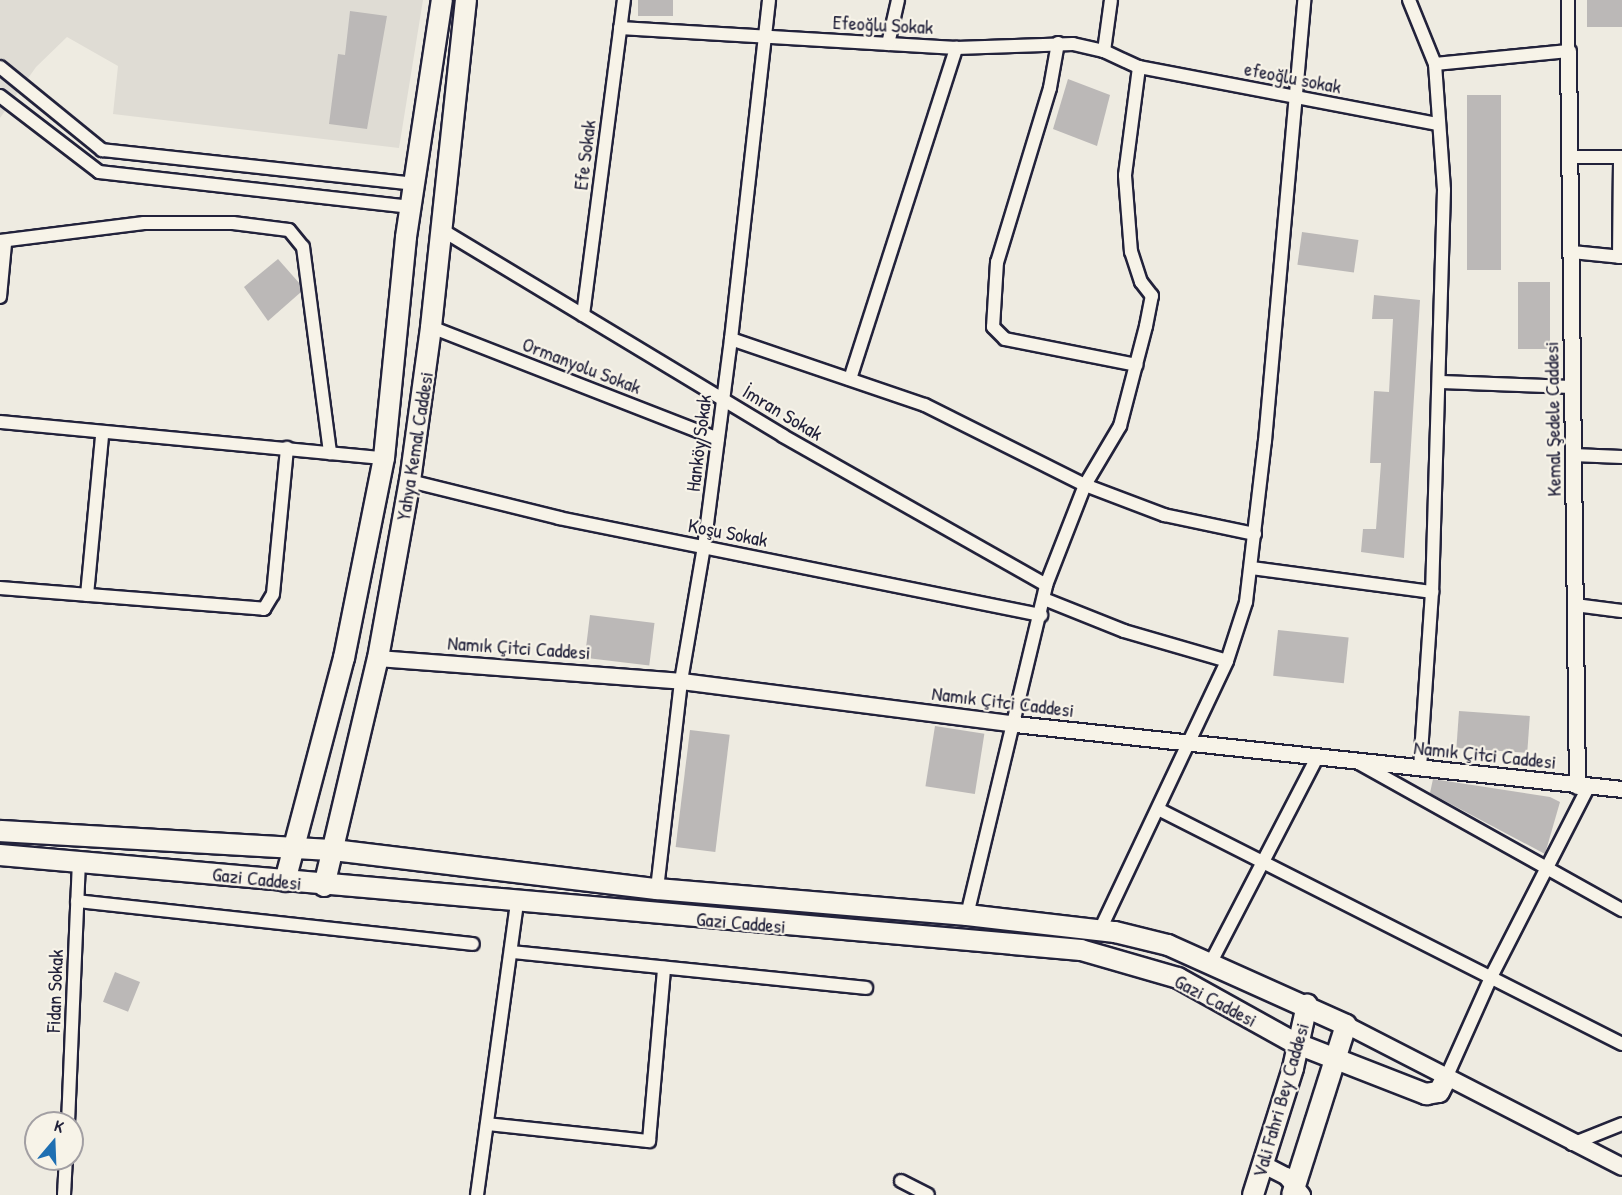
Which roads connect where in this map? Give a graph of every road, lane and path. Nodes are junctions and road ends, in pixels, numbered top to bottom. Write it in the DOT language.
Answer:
graph roads {
  1 [pos="442,0"];
  2 [pos="466,0"];
  3 [pos="624,0"];
  4 [pos="770,0"];
  5 [pos="898,0"];
  6 [pos="1111,0"];
  7 [pos="1304,0"];
  8 [pos="1409,0"];
  9 [pos="1568,0"];
  10 [pos="620,28"];
  11 [pos="766,37"];
  12 [pos="888,44"];
  13 [pos="1058,44"];
  14 [pos="956,48"];
  15 [pos="1104,51"];
  16 [pos="1568,51"];
  17 [pos="1435,64"];
  18 [pos="0,67"];
  19 [pos="1139,67"];
  20 [pos="0,96"];
  21 [pos="1293,98"];
  22 [pos="1439,124"];
  23 [pos="1569,157"];
  24 [pos="1621,158"];
  25 [pos="414,184"];
  26 [pos="411,207"];
  27 [pos="442,230"];
  28 [pos="3,242"];
  29 [pos="1572,252"];
  30 [pos="1621,257"];
  31 [pos="0,297"];
  32 [pos="583,315"];
  33 [pos="431,327"];
  34 [pos="731,339"];
  35 [pos="1136,365"];
  36 [pos="850,378"];
  37 [pos="1441,382"];
  38 [pos="1572,387"];
  39 [pos="723,400"];
  40 [pos="0,422"];
  41 [pos="102,435"];
  42 [pos="718,439"];
  43 [pos="287,448"];
  44 [pos="330,453"];
  45 [pos="1573,455"];
  46 [pos="1622,457"];
  47 [pos="384,458"];
  48 [pos="410,481"];
  49 [pos="1085,485"];
  50 [pos="1255,534"];
  51 [pos="704,547"];
  52 [pos="1252,568"];
  53 [pos="1046,585"];
  54 [pos="0,588"];
  55 [pos="1432,592"];
  56 [pos="87,595"];
  57 [pos="1044,599"];
  58 [pos="1575,605"];
  59 [pos="1622,611"];
  60 [pos="1041,615"];
  61 [pos="378,658"];
  62 [pos="1227,661"];
  63 [pos="681,681"];
  64 [pos="1015,724"];
  65 [pos="1189,743"];
  66 [pos="1318,756"];
  67 [pos="1356,761"];
  68 [pos="1420,768"];
  69 [pos="1582,787"];
  70 [pos="1622,789"];
  71 [pos="1158,810"];
  72 [pos="0,831"];
  73 [pos="333,850"];
  74 [pos="293,851"];
  75 [pos="0,855"];
  76 [pos="79,862"];
  77 [pos="1265,863"];
  78 [pos="1545,868"];
  79 [pos="285,880"];
  80 [pos="324,886"];
  81 [pos="657,889"];
  82 [pos="77,901"];
  83 [pos="517,903"];
  84 [pos="1622,910"];
  85 [pos="967,915"];
  86 [pos="1100,930"];
  87 [pos="473,944"];
  88 [pos="512,952"];
  89 [pos="1210,964"];
  90 [pos="664,968"];
  91 [pos="1492,975"];
  92 [pos="866,988"];
  93 [pos="1307,1005"];
  94 [pos="1346,1025"];
  95 [pos="1295,1042"];
  96 [pos="1622,1044"];
  97 [pos="1335,1058"];
  98 [pos="1446,1078"];
  99 [pos="68,1111"];
  100 [pos="487,1124"];
  101 [pos="1622,1124"];
  102 [pos="1572,1144"];
  103 [pos="1264,1165"];
  104 [pos="1622,1167"];
  105 [pos="65,1171"];
  106 [pos="901,1181"];
  107 [pos="1297,1192"];
  108 [pos="64,1195"];
  109 [pos="477,1195"];
  110 [pos="928,1195"];
  111 [pos="1252,1195"];
  1 -- 25 [label="main road, Yahya Kemal Caddesi"];
  2 -- 27 [label="main road, Yahya Kemal Caddesi"];
  3 -- 10 [label="street, Efe Sokak"];
  4 -- 11 [label="street, Hanköy Sokak"];
  5 -- 12 [label="street"];
  6 -- 15 [label="street"];
  7 -- 21 [label="street"];
  8 -- 17 [label="street"];
  9 -- 16 [label="street"];
  10 -- 11 [label="street, Efeoğlu Sokak"];
  10 -- 32 [label="street, Efe Sokak"];
  11 -- 12 [label="street, Efeoğlu Sokak"];
  11 -- 34 [label="street, Hanköy Sokak"];
  12 -- 14 [label="street, Efeoğlu Sokak"];
  13 -- 14 [label="street, Efeoğlu Sokak"];
  13 -- 15 [label="street, Efeoğlu Sokak"];
  13 -- 35 [label="street"];
  14 -- 36 [label="street"];
  15 -- 19 [label="street, Efeoğlu Sokak"];
  16 -- 17 [label="street"];
  16 -- 23 [label="street, Kemal Şedele Caddesi"];
  17 -- 22 [label="street"];
  18 -- 25 [label="street"];
  19 -- 21 [label="street, efeoğlu sokak"];
  19 -- 35 [label="street"];
  20 -- 26 [label="street"];
  21 -- 22 [label="street, efeoğlu sokak"];
  21 -- 50 [label="street"];
  22 -- 37 [label="street"];
  23 -- 24 [label="street"];
  23 -- 29 [label="street, Kemal Şedele Caddesi"];
  24 -- 30 [label="street"];
  25 -- 26 [label="main road, Yahya Kemal Caddesi"];
  26 -- 47 [label="main road, Yahya Kemal Caddesi"];
  27 -- 32 [label="street, İmran Sokak"];
  27 -- 33 [label="main road, Yahya Kemal Caddesi"];
  28 -- 31 [label="street"];
  28 -- 44 [label="street"];
  29 -- 30 [label="street"];
  29 -- 38 [label="street, Kemal Şedele Caddesi"];
  32 -- 39 [label="street, İmran Sokak"];
  33 -- 42 [label="street, Ormanyolu Sokak"];
  33 -- 48 [label="main road, Yahya Kemal Caddesi"];
  34 -- 36 [label="street"];
  34 -- 39 [label="street, Hanköy Sokak"];
  35 -- 49 [label="street"];
  36 -- 49 [label="street"];
  37 -- 38 [label="street"];
  37 -- 55 [label="street"];
  38 -- 45 [label="street, Kemal Şedele Caddesi"];
  39 -- 42 [label="street, Hanköy Sokak"];
  39 -- 53 [label="street, İmran Sokak"];
  40 -- 41 [label="street"];
  41 -- 43 [label="street"];
  41 -- 56 [label="street"];
  42 -- 51 [label="street, Hanköy Sokak"];
  43 -- 44 [label="street"];
  43 -- 56 [label="street"];
  44 -- 47 [label="street"];
  45 -- 46 [label="street"];
  45 -- 58 [label="street, Kemal Şedele Caddesi"];
  47 -- 74 [label="main road, Yahya Kemal Caddesi"];
  48 -- 51 [label="street, Koşu Sokak"];
  48 -- 61 [label="main road, Yahya Kemal Caddesi"];
  49 -- 50 [label="street"];
  49 -- 53 [label="street"];
  50 -- 52 [label="street"];
  51 -- 60 [label="street, Koşu Sokak"];
  51 -- 63 [label="street, Hanköy Sokak"];
  52 -- 55 [label="street"];
  52 -- 62 [label="street"];
  53 -- 57 [label="street"];
  54 -- 56 [label="street"];
  55 -- 68 [label="street"];
  57 -- 60 [label="street"];
  57 -- 62 [label="street"];
  58 -- 59 [label="street"];
  58 -- 69 [label="street, Kemal Şedele Caddesi"];
  60 -- 64 [label="street"];
  61 -- 63 [label="street, Namık Çitci Caddesi"];
  61 -- 73 [label="main road, Yahya Kemal Caddesi"];
  62 -- 65 [label="street"];
  63 -- 64 [label="street, Namık Çitci Caddesi"];
  63 -- 81 [label="street, Hanköy Sokak"];
  64 -- 65 [label="street, Namık Çitci Caddesi"];
  64 -- 85 [label="street"];
  65 -- 66 [label="street, Namık Çitci Caddesi"];
  65 -- 71 [label="street"];
  66 -- 67 [label="street, Namık Çitci Caddesi"];
  66 -- 77 [label="street"];
  67 -- 68 [label="street, Namık Çitci Caddesi"];
  67 -- 78 [label="street"];
  68 -- 69 [label="street, Namık Çitci Caddesi"];
  69 -- 70 [label="street, Namık Çitci Caddesi"];
  69 -- 78 [label="street"];
  71 -- 77 [label="street"];
  71 -- 86 [label="street"];
  72 -- 74 [label="main road, Gazi Caddesi"];
  73 -- 74 [label="main road, Gazi Caddesi"];
  73 -- 80 [label="main road, Yahya Kemal Caddesi"];
  73 -- 81 [label="main road, Gazi Caddesi"];
  74 -- 79 [label="main road, Yahya Kemal Caddesi"];
  75 -- 76 [label="main road, Gazi Caddesi"];
  76 -- 79 [label="main road, Gazi Caddesi"];
  76 -- 82 [label="street, Fidan Sokak"];
  77 -- 89 [label="street"];
  77 -- 91 [label="street"];
  78 -- 84 [label="street"];
  78 -- 91 [label="street"];
  79 -- 80 [label="main road, Gazi Caddesi"];
  80 -- 83 [label="main road, Gazi Caddesi"];
  81 -- 85 [label="main road, Gazi Caddesi"];
  82 -- 87 [label="street"];
  82 -- 99 [label="street, Fidan Sokak"];
  83 -- 88 [label="street"];
  83 -- 95 [label="main road, Gazi Caddesi"];
  85 -- 86 [label="main road, Gazi Caddesi"];
  86 -- 89 [label="main road, Gazi Caddesi"];
  88 -- 90 [label="street"];
  88 -- 100 [label="street"];
  89 -- 93 [label="main road, Gazi Caddesi"];
  90 -- 92 [label="street"];
  90 -- 100 [label="street"];
  91 -- 96 [label="street"];
  91 -- 98 [label="street"];
  93 -- 94 [label="main road, Gazi Caddesi"];
  93 -- 95 [label="main road, Vali Fahri Bey Caddesi"];
  94 -- 97 [label="main road"];
  94 -- 98 [label="main road, Gazi Caddesi"];
  95 -- 97 [label="main road, Gazi Caddesi"];
  95 -- 103 [label="main road, Vali Fahri Bey Caddesi"];
  97 -- 98 [label="main road, Gazi Caddesi"];
  97 -- 107 [label="main road"];
  98 -- 102 [label="main road, Gazi Caddesi"];
  100 -- 109 [label="street"];
  101 -- 102 [label="street"];
  102 -- 104 [label="main road, Gazi Caddesi"];
  103 -- 107 [label="main road"];
  103 -- 111 [label="main road, Vali Fahri Bey Caddesi"];
  105 -- 108 [label="street"];
  106 -- 110 [label="street"];
}
